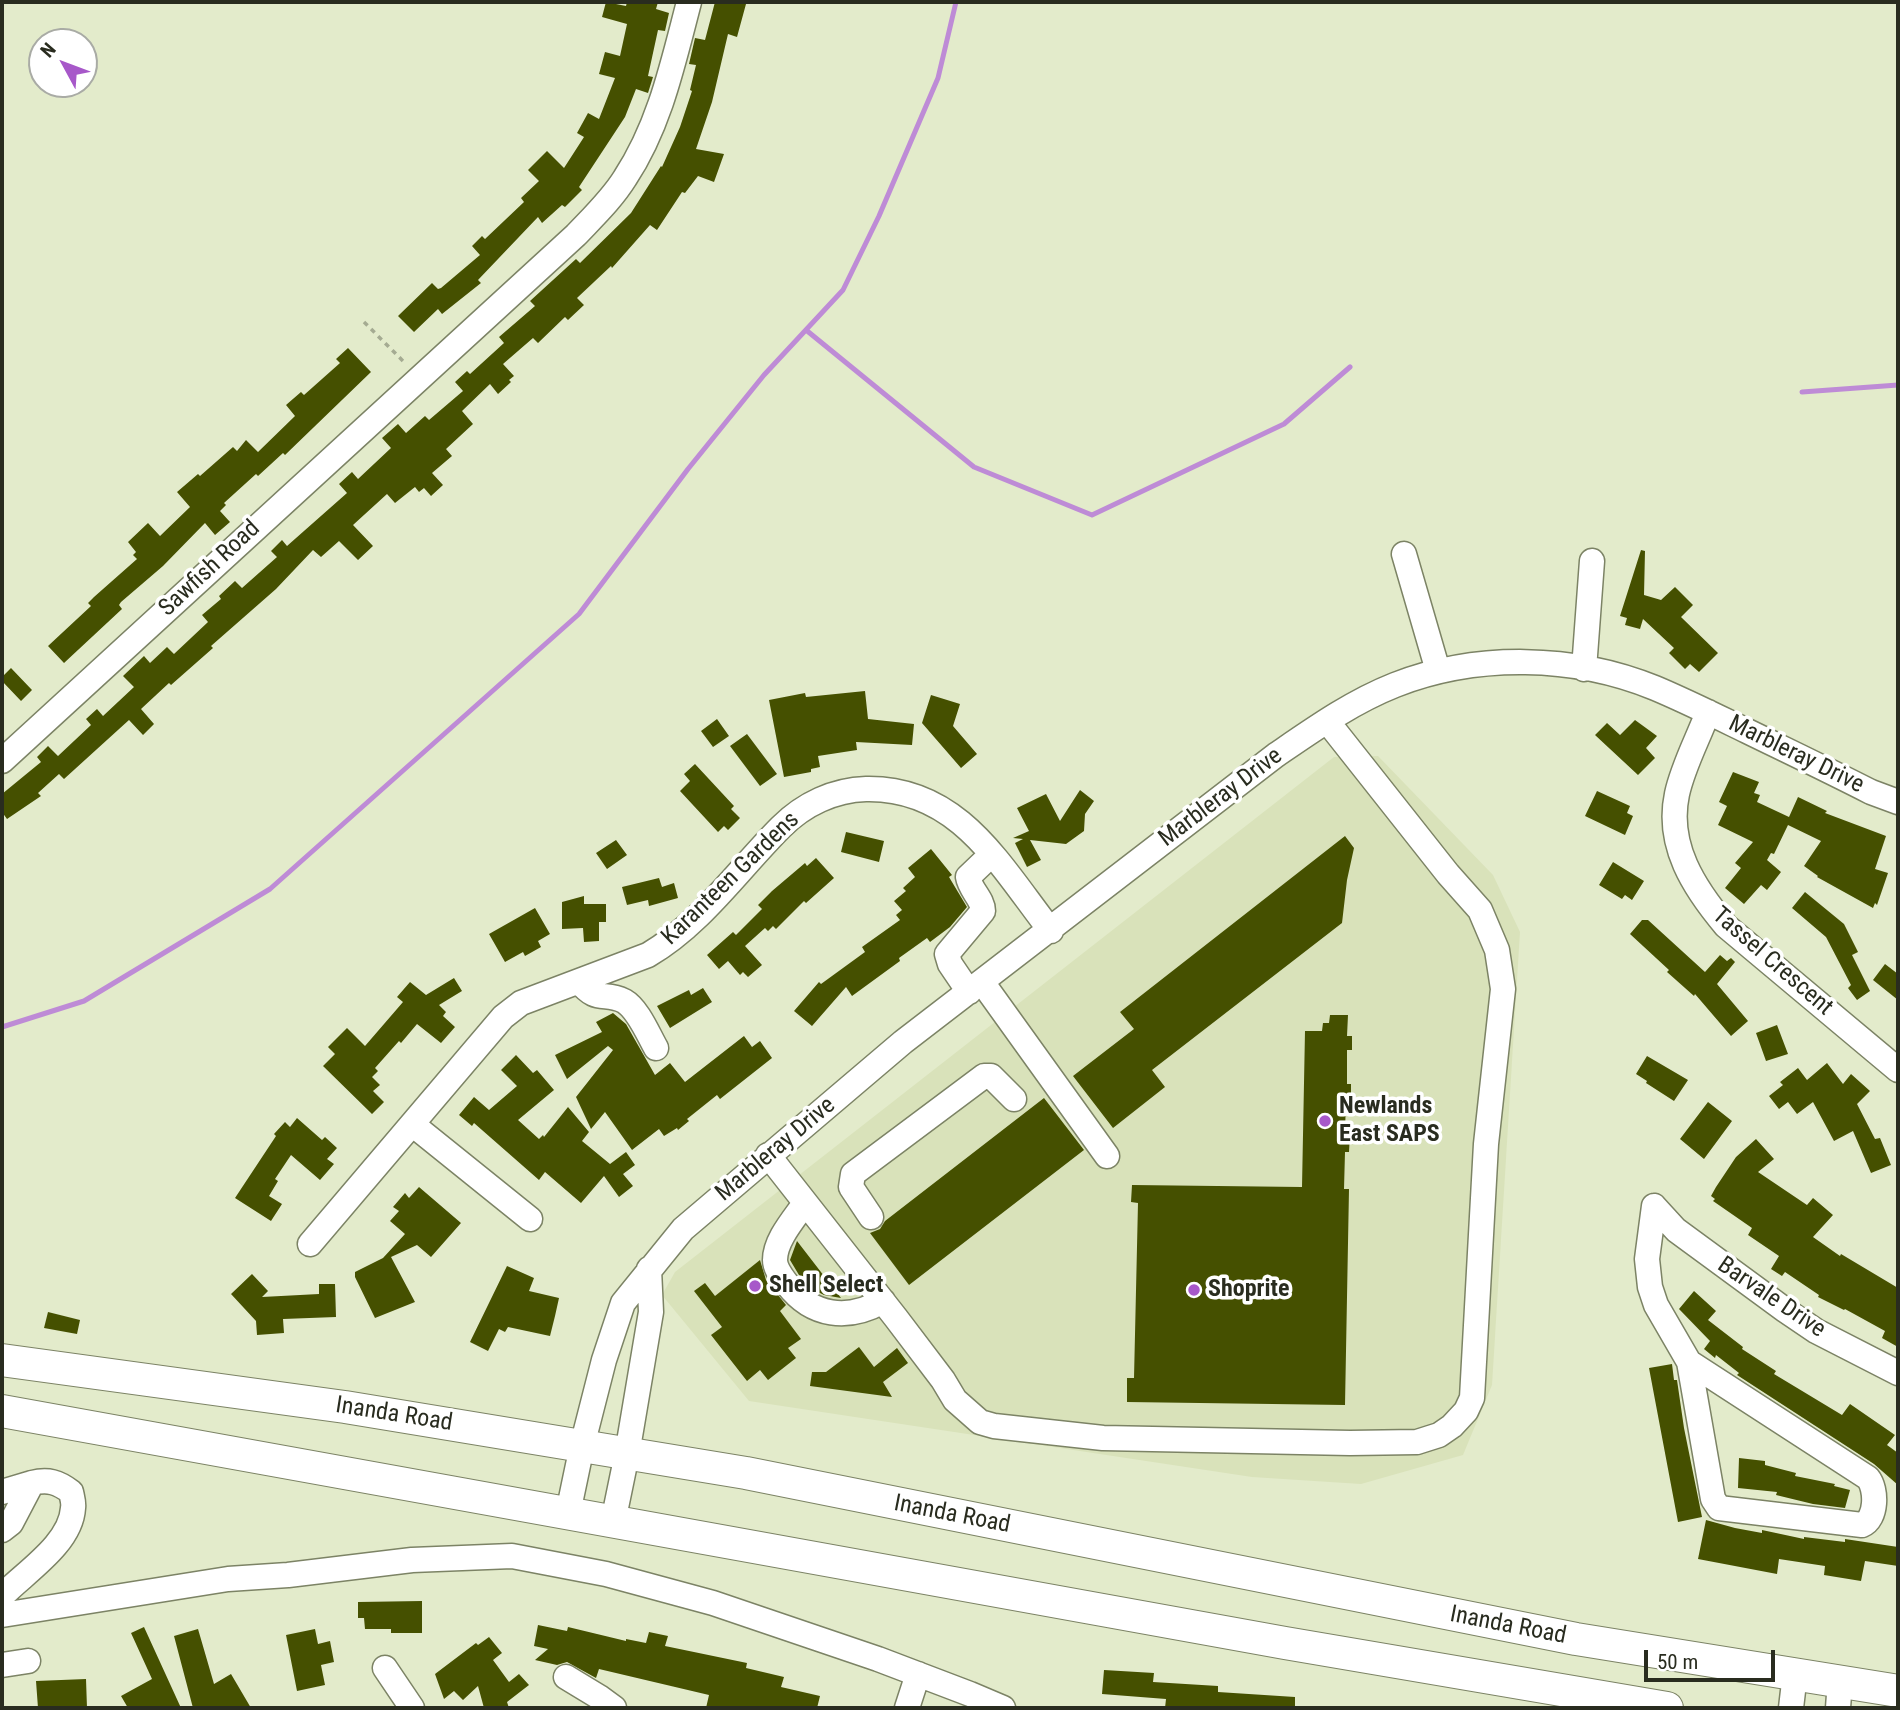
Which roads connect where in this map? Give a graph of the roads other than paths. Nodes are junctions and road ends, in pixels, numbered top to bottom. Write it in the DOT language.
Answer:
graph roads {
  1 [pos="689,2"];
  2 [pos="1404,554"];
  3 [pos="1591,561"];
  4 [pos="1584,668"];
  5 [pos="1438,671"];
  6 [pos="1708,712"];
  7 [pos="1327,721"];
  8 [pos="2,761"];
  9 [pos="1898,802"];
  10 [pos="992,855"];
  11 [pos="1051,931"];
  12 [pos="579,981"];
  13 [pos="976,987"];
  14 [pos="656,1048"];
  15 [pos="1898,1070"];
  16 [pos="1014,1100"];
  17 [pos="412,1124"];
  18 [pos="768,1155"];
  19 [pos="1107,1156"];
  20 [pos="805,1203"];
  21 [pos="871,1217"];
  22 [pos="530,1220"];
  23 [pos="310,1244"];
  24 [pos="649,1269"];
  25 [pos="883,1301"];
  26 [pos="2,1360"];
  27 [pos="1689,1362"];
  28 [pos="1898,1373"];
  29 [pos="2,1411"];
  30 [pos="582,1446"];
  31 [pos="627,1454"];
  32 [pos="32,1483"];
  33 [pos="2,1492"];
  34 [pos="568,1513"];
  35 [pos="613,1522"];
  36 [pos="2,1530"];
  37 [pos="2,1595"];
  38 [pos="2,1615"];
  39 [pos="28,1661"];
  40 [pos="2,1665"];
  41 [pos="385,1668"];
  42 [pos="918,1674"];
  43 [pos="1795,1674"];
  44 [pos="566,1678"];
  45 [pos="1898,1692"];
  46 [pos="1839,1695"];
  47 [pos="412,1708"];
  48 [pos="614,1708"];
  49 [pos="907,1708"];
  50 [pos="1003,1708"];
  51 [pos="1667,1708"];
  52 [pos="1791,1708"];
  1 -- 8 [label="street, Sawfish Road"];
  2 -- 5 [label="street"];
  3 -- 4 [label="street"];
  4 -- 5 [label="street, Marbleray Drive"];
  4 -- 6 [label="street, Marbleray Drive"];
  5 -- 7 [label="street, Marbleray Drive"];
  6 -- 9 [label="street, Marbleray Drive"];
  6 -- 15 [label="street, Tassel Crescent"];
  7 -- 11 [label="street, Marbleray Drive"];
  7 -- 25 [label="street"];
  10 -- 11 [label="street, Karanteen Gardens"];
  10 -- 12 [label="street, Karanteen Gardens"];
  10 -- 13 [label="street"];
  11 -- 13 [label="street, Marbleray Drive"];
  12 -- 14 [label="street"];
  12 -- 17 [label="street, Karanteen Gardens"];
  13 -- 18 [label="street, Marbleray Drive"];
  13 -- 19 [label="street"];
  16 -- 21 [label="street"];
  17 -- 22 [label="street"];
  17 -- 23 [label="street, Karanteen Gardens"];
  18 -- 20 [label="street"];
  18 -- 24 [label="street, Marbleray Drive"];
  20 -- 25 [label="street"];
  20 -- 25 [label="street"];
  24 -- 30 [label="street, Marbleray Drive"];
  24 -- 31 [label="street"];
  26 -- 30 [label="main road, Inanda Road"];
  27 -- 27 [label="street"];
  27 -- 28 [label="street, Barvale Drive"];
  29 -- 34 [label="main road"];
  30 -- 31 [label="main road, Inanda Road"];
  30 -- 34 [label="street, Marbleray Drive"];
  31 -- 35 [label="street"];
  31 -- 43 [label="main road, Inanda Road"];
  32 -- 33 [label="street"];
  32 -- 36 [label="street"];
  32 -- 37 [label="street"];
  34 -- 35 [label="main road"];
  35 -- 51 [label="main road"];
  38 -- 42 [label="street"];
  39 -- 40 [label="street"];
  41 -- 47 [label="street"];
  42 -- 49 [label="street"];
  42 -- 50 [label="street"];
  43 -- 46 [label="main road, Inanda Road"];
  43 -- 52 [label="street"];
  44 -- 48 [label="street"];
  45 -- 46 [label="main road, Inanda Road"];
}
